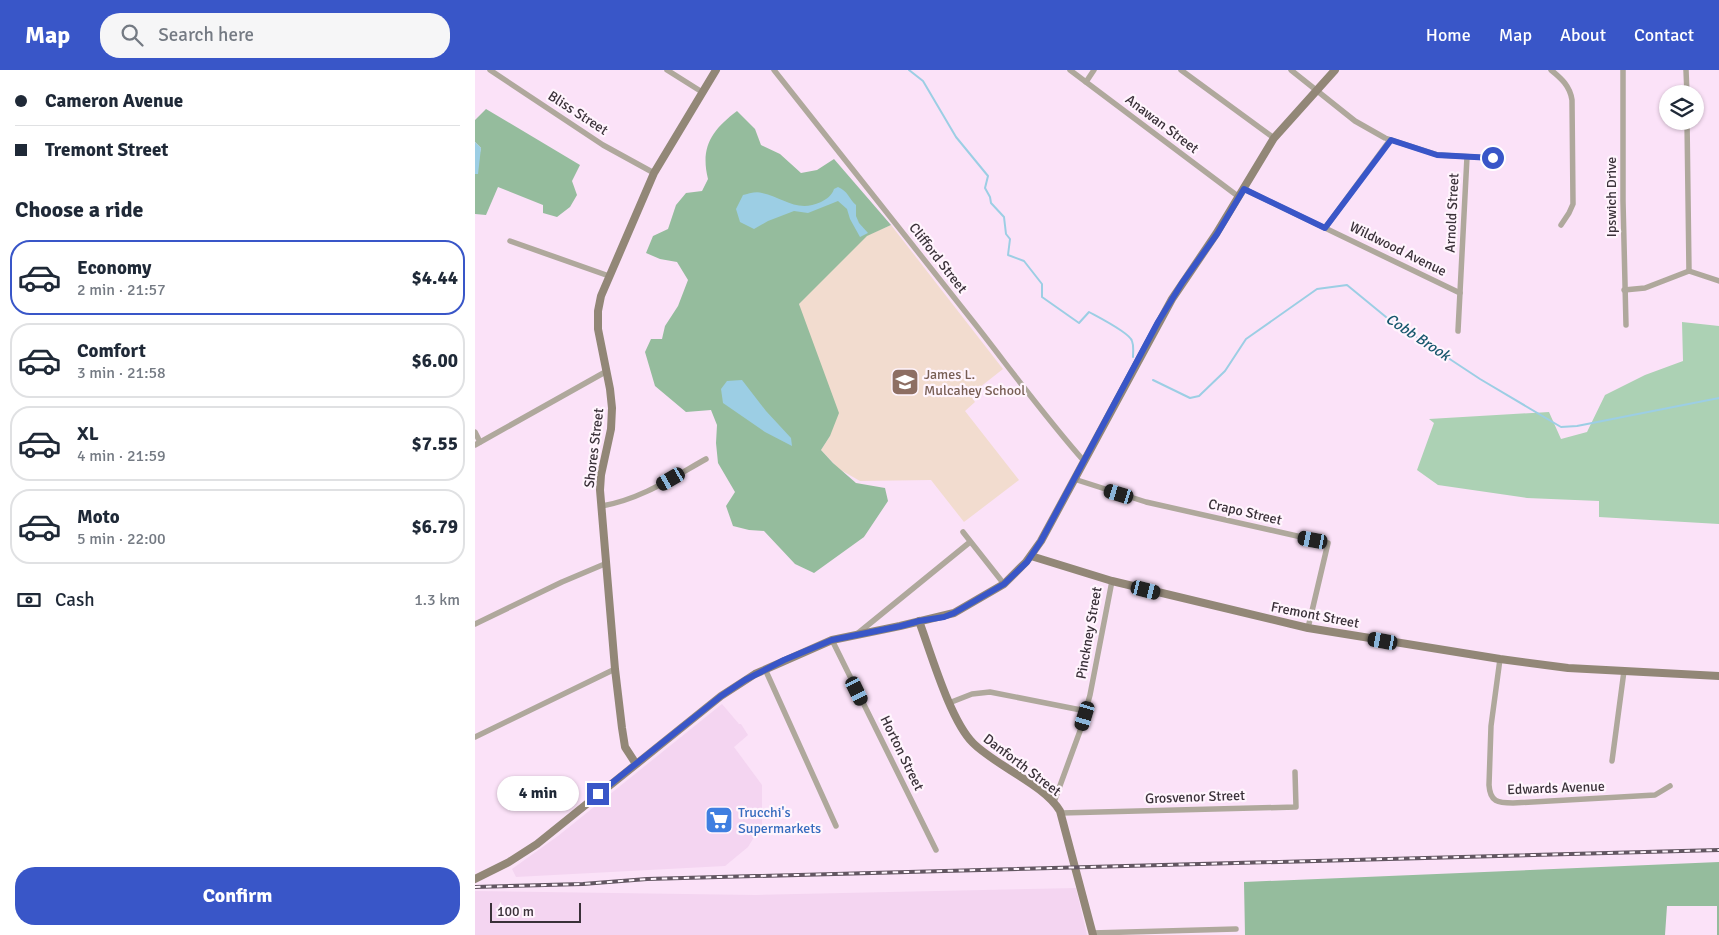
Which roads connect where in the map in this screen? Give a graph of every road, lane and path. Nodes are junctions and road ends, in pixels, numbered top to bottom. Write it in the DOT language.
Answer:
graph roads {
  1 [pos="490,70"];
  2 [pos="667,70"];
  3 [pos="716,70"];
  4 [pos="774,70"];
  5 [pos="1070,70"];
  6 [pos="1094,70"];
  7 [pos="1181,70"];
  8 [pos="1291,70"];
  9 [pos="1335,70"];
  10 [pos="1551,70"];
  11 [pos="1623,70"];
  12 [pos="1687,70"];
  13 [pos="1086,82"];
  14 [pos="1687,85"];
  15 [pos="1317,90"];
  16 [pos="702,92"];
  17 [pos="1687,130"];
  18 [pos="1274,138"];
  19 [pos="1391,140"];
  20 [pos="1467,157"];
  21 [pos="1493,158"];
  22 [pos="654,173"];
  23 [pos="1244,189"];
  24 [pos="1239,197"];
  25 [pos="1561,224"];
  26 [pos="1325,228"];
  27 [pos="510,241"];
  28 [pos="1689,271"];
  29 [pos="609,276"];
  30 [pos="1719,281"];
  31 [pos="1624,290"];
  32 [pos="1459,294"];
  33 [pos="1626,325"];
  34 [pos="1458,332"];
  35 [pos="607,371"];
  36 [pos="475,432"];
  37 [pos="478,443"];
  38 [pos="706,460"];
  39 [pos="1084,461"];
  40 [pos="1073,479"];
  41 [pos="602,506"];
  42 [pos="963,532"];
  43 [pos="970,542"];
  44 [pos="1031,556"];
  45 [pos="607,563"];
  46 [pos="1111,581"];
  47 [pos="1004,584"];
  48 [pos="919,621"];
  49 [pos="475,624"];
  50 [pos="1307,628"];
  51 [pos="857,634"];
  52 [pos="832,640"];
  53 [pos="1499,659"];
  54 [pos="615,669"];
  55 [pos="765,669"];
  56 [pos="1624,671"];
  57 [pos="1719,676"];
  58 [pos="949,703"];
  59 [pos="1086,711"];
  60 [pos="475,737"];
  61 [pos="1612,761"];
  62 [pos="636,764"];
  63 [pos="1295,772"];
  64 [pos="1669,786"];
  65 [pos="1054,802"];
  66 [pos="1061,813"];
  67 [pos="836,826"];
  68 [pos="936,850"];
  69 [pos="475,878"];
  70 [pos="1237,929"];
  71 [pos="1092,934"];
  1 -- 22 [label="street, Bliss Street"];
  2 -- 16 [label="street"];
  3 -- 16 [label="street, Shores Street"];
  4 -- 39 [label="street, Clifford Street"];
  5 -- 13 [label="street, Anawan Street"];
  6 -- 13 [label="street"];
  7 -- 18 [label="street"];
  8 -- 15 [label="street"];
  9 -- 15 [label="street"];
  10 -- 25 [label="street"];
  11 -- 31 [label="street, Ipswich Drive"];
  12 -- 14 [label="street"];
  13 -- 24 [label="street, Anawan Street"];
  15 -- 18 [label="street"];
  15 -- 19 [label="street"];
  16 -- 22 [label="street, Shores Street"];
  17 -- 28 [label="street"];
  18 -- 23 [label="street"];
  19 -- 20 [label="street"];
  19 -- 26 [label="street"];
  20 -- 21 [label="street"];
  20 -- 32 [label="street, Arnold Street"];
  22 -- 29 [label="street, Shores Street"];
  23 -- 24 [label="street"];
  23 -- 26 [label="street, Wildwood Avenue"];
  24 -- 39 [label="street"];
  26 -- 32 [label="street, Wildwood Avenue"];
  27 -- 29 [label="street"];
  28 -- 30 [label="street"];
  28 -- 31 [label="street"];
  29 -- 35 [label="street, Shores Street"];
  31 -- 33 [label="street, Ipswich Drive"];
  32 -- 34 [label="street, Arnold Street"];
  35 -- 37 [label="street"];
  35 -- 41 [label="street, Shores Street"];
  36 -- 37 [label="street"];
  38 -- 41 [label="street"];
  39 -- 40 [label="street"];
  40 -- 44 [label="street"];
  40 -- 50 [label="street, Crapo Street"];
  41 -- 45 [label="street, Shores Street"];
  42 -- 43 [label="street"];
  43 -- 47 [label="street"];
  43 -- 51 [label="street"];
  44 -- 46 [label="street, Fremont Street"];
  44 -- 47 [label="street"];
  45 -- 49 [label="street"];
  45 -- 54 [label="street, Shores Street"];
  46 -- 50 [label="street, Fremont Street"];
  46 -- 59 [label="street, Pinckney Street"];
  47 -- 48 [label="street"];
  48 -- 51 [label="street"];
  48 -- 58 [label="street, Danforth Street"];
  50 -- 53 [label="street, Fremont Street"];
  51 -- 52 [label="street"];
  52 -- 55 [label="street"];
  52 -- 68 [label="street, Horton Street"];
  53 -- 56 [label="street, Fremont Street"];
  53 -- 64 [label="street, Edwards Avenue"];
  54 -- 60 [label="street"];
  54 -- 62 [label="street, Shores Street"];
  55 -- 62 [label="street"];
  55 -- 67 [label="street"];
  56 -- 57 [label="street, Fremont Street"];
  56 -- 61 [label="street"];
  58 -- 59 [label="street"];
  58 -- 65 [label="street, Danforth Street"];
  59 -- 65 [label="street, Pinckney Street"];
  62 -- 69 [label="street"];
  63 -- 66 [label="street, Grosvenor Street"];
  65 -- 66 [label="street, Danforth Street"];
  66 -- 71 [label="street, Danforth Street"];
  70 -- 71 [label="street"];
}
